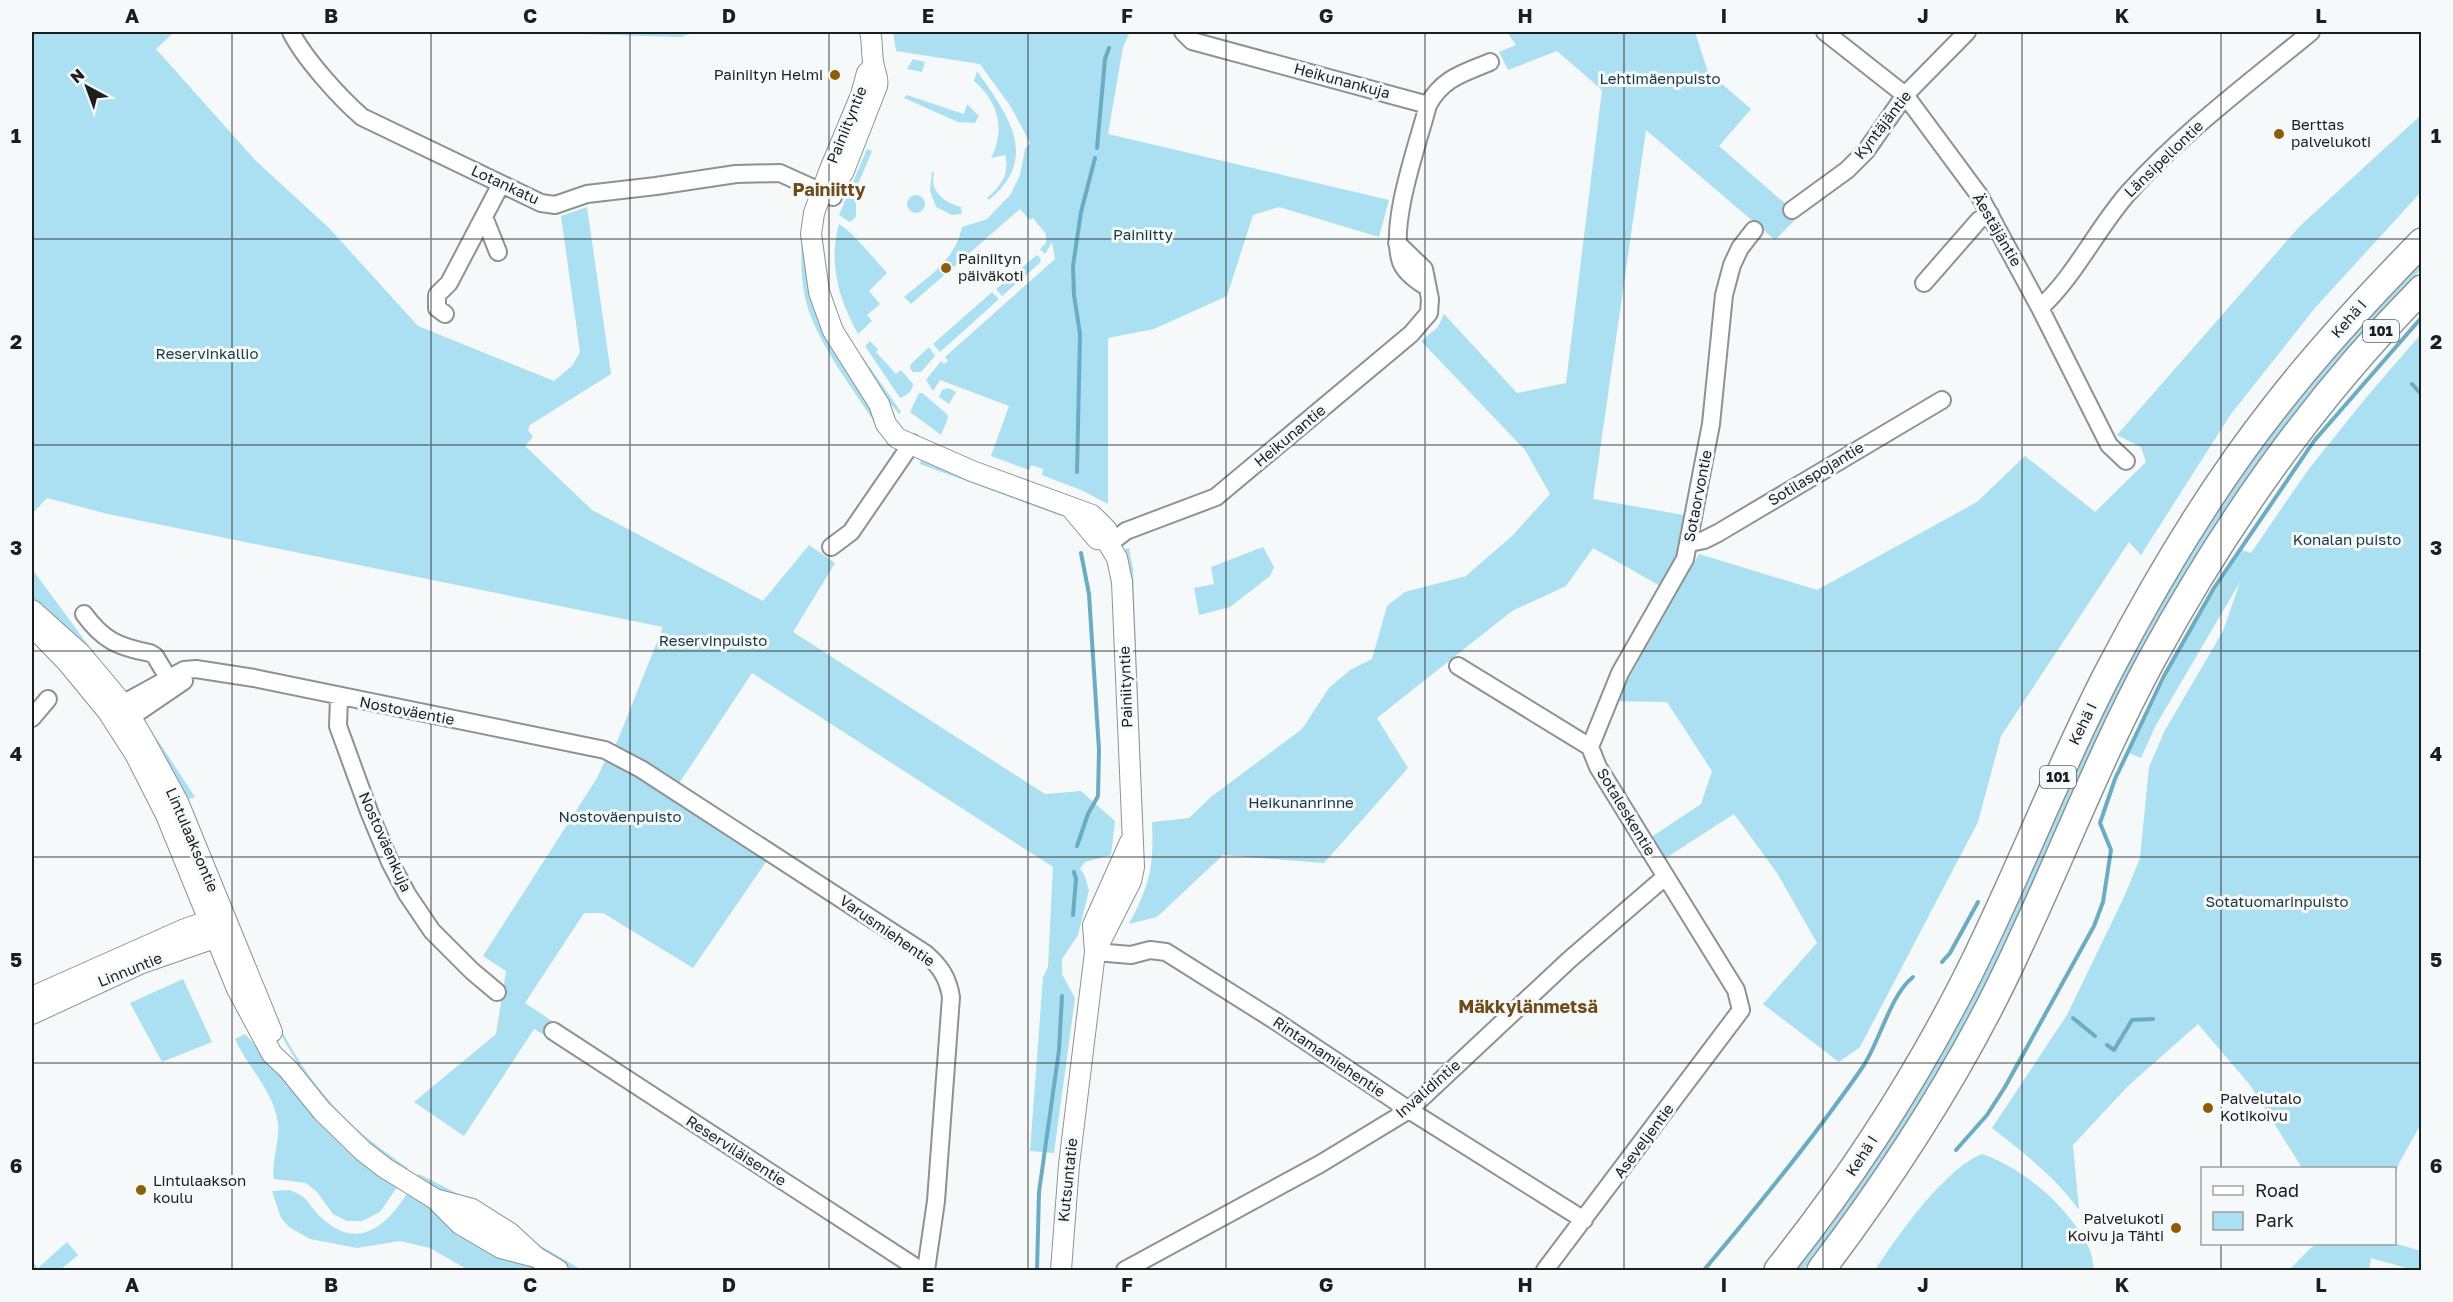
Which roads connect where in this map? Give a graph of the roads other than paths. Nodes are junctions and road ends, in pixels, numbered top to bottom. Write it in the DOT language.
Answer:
graph roads {
  1 [pos="291,32"];
  2 [pos="870,32"];
  3 [pos="1183,32"];
  4 [pos="1825,32"];
  5 [pos="1967,32"];
  6 [pos="2311,32"];
  7 [pos="1490,62"];
  8 [pos="1905,95"];
  9 [pos="1428,105"];
  10 [pos="501,184"];
  11 [pos="827,195"];
  12 [pos="1792,210"];
  13 [pos="1990,214"];
  14 [pos="484,217"];
  15 [pos="1754,230"];
  16 [pos="2421,242"];
  17 [pos="498,252"];
  18 [pos="1924,283"];
  19 [pos="2421,289"];
  20 [pos="2040,308"];
  21 [pos="445,314"];
  22 [pos="1941,400"];
  23 [pos="912,443"];
  24 [pos="2126,461"];
  25 [pos="1108,542"];
  26 [pos="1690,543"];
  27 [pos="831,547"];
  28 [pos="32,610"];
  29 [pos="84,614"];
  30 [pos="32,626"];
  31 [pos="1458,666"];
  32 [pos="171,683"];
  33 [pos="339,697"];
  34 [pos="48,699"];
  35 [pos="120,715"];
  36 [pos="32,718"];
  37 [pos="1590,747"];
  38 [pos="605,750"];
  39 [pos="1665,877"];
  40 [pos="219,927"];
  41 [pos="1095,952"];
  42 [pos="497,992"];
  43 [pos="32,998"];
  44 [pos="1741,1010"];
  45 [pos="32,1014"];
  46 [pos="553,1031"];
  47 [pos="1080,1090"];
  48 [pos="1409,1110"];
  49 [pos="1584,1220"];
  50 [pos="1805,1238"];
  51 [pos="558,1270"];
  52 [pos="920,1270"];
  53 [pos="926,1270"];
  54 [pos="1061,1270"];
  55 [pos="1070,1270"];
  56 [pos="1125,1270"];
  57 [pos="1545,1270"];
  58 [pos="1758,1270"];
  59 [pos="1778,1270"];
  60 [pos="1821,1270"];
  1 -- 10 [label="street, Lotankatu"];
  2 -- 11 [label="street, Painiityntie"];
  3 -- 9 [label="street, Heikunankuja"];
  4 -- 8 [label="street, Äestäjäntie"];
  5 -- 8 [label="street, Kyntäjäntie"];
  6 -- 20 [label="street, Länsipellontie"];
  7 -- 9 [label="street"];
  8 -- 12 [label="street, Kyntäjäntie"];
  8 -- 13 [label="street, Äestäjäntie"];
  9 -- 25 [label="street, Heikunantie"];
  10 -- 11 [label="street, Lotankatu"];
  10 -- 14 [label="street"];
  11 -- 23 [label="street, Painiityntie"];
  13 -- 18 [label="street"];
  13 -- 20 [label="street, Äestäjäntie"];
  14 -- 17 [label="street"];
  14 -- 21 [label="street"];
  15 -- 26 [label="street, Sotaorvontie"];
  16 -- 50 [label="highway, Kehä I / 101"];
  19 -- 60 [label="highway, 101"];
  20 -- 24 [label="street, Äestäjäntie"];
  22 -- 26 [label="street, Sotilaspojantie"];
  23 -- 25 [label="street, Painiityntie"];
  23 -- 27 [label="street"];
  25 -- 41 [label="street, Painiityntie"];
  26 -- 37 [label="street, Sotaorvontie"];
  28 -- 35 [label="street, Lintulaaksontie"];
  29 -- 32 [label="street"];
  30 -- 35 [label="street, Lintulaaksontie"];
  31 -- 37 [label="street"];
  32 -- 33 [label="street, Nostoväentie"];
  32 -- 35 [label="street, Nostoväentie"];
  33 -- 38 [label="street, Nostoväentie"];
  33 -- 42 [label="street, Nostoväenkuja"];
  34 -- 36 [label="street"];
  35 -- 40 [label="street, Lintulaaksontie"];
  37 -- 39 [label="street, Sotaleskentie"];
  38 -- 53 [label="street, Varusmiehentie"];
  39 -- 44 [label="street, Sotaleskentie"];
  39 -- 48 [label="street, Invalidintie"];
  40 -- 43 [label="street, Linnuntie"];
  40 -- 45 [label="street, Linnuntie"];
  40 -- 51 [label="street, Lintulaaksontie"];
  41 -- 47 [label="street, Kutsuntatie"];
  41 -- 48 [label="street, Rintamamiehentie"];
  44 -- 49 [label="street, Aseveljentie"];
  46 -- 52 [label="street, Reserviläisentie"];
  47 -- 54 [label="street, Kutsuntatie"];
  47 -- 55 [label="street, Kutsuntatie"];
  48 -- 49 [label="street, Rintamamiehentie"];
  48 -- 56 [label="street, Invalidintie"];
  49 -- 57 [label="street, Aseveljentie"];
  50 -- 58 [label="highway, 101"];
  50 -- 59 [label="highway, Kehä I / 101"];
}
